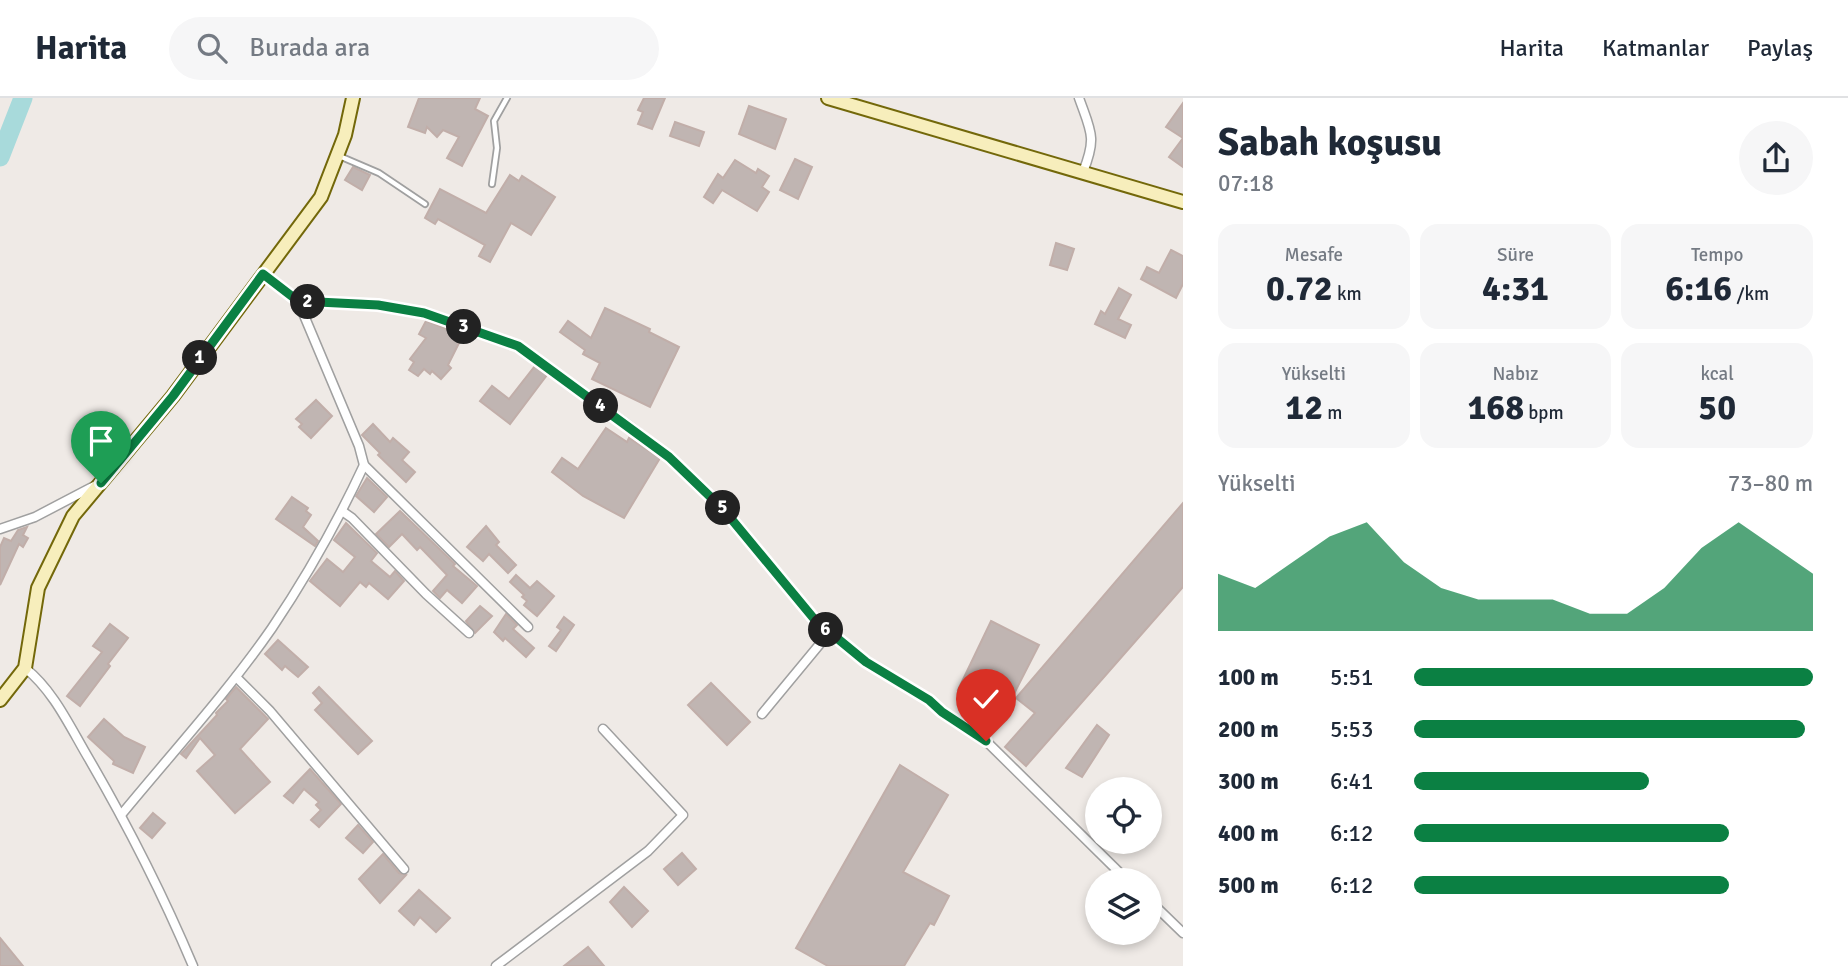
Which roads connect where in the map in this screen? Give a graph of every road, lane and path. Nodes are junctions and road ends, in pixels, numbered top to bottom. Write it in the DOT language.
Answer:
graph roads {
  1 [pos="353,98"];
  2 [pos="506,98"];
  3 [pos="828,98"];
  4 [pos="1079,98"];
  5 [pos="337,155"];
  6 [pos="1083,172"];
  7 [pos="492,184"];
  8 [pos="1182,199"];
  9 [pos="425,204"];
  10 [pos="263,274"];
  11 [pos="298,301"];
  12 [pos="364,465"];
  13 [pos="101,483"];
  14 [pos="342,511"];
  15 [pos="0,529"];
  16 [pos="528,627"];
  17 [pos="469,633"];
  18 [pos="829,633"];
  19 [pos="25,668"];
  20 [pos="236,677"];
  21 [pos="0,700"];
  22 [pos="762,713"];
  23 [pos="603,729"];
  24 [pos="121,815"];
  25 [pos="1115,868"];
  26 [pos="404,869"];
  27 [pos="1162,913"];
  28 [pos="1183,933"];
  29 [pos="193,966"];
  30 [pos="496,966"];
  1 -- 5 [label="street"];
  2 -- 7 [label="lane"];
  3 -- 6 [label="street"];
  4 -- 6 [label="street"];
  5 -- 9 [label="lane"];
  5 -- 10 [label="street"];
  6 -- 8 [label="street"];
  10 -- 11 [label="street"];
  10 -- 13 [label="street"];
  11 -- 12 [label="street"];
  11 -- 18 [label="street"];
  12 -- 14 [label="street"];
  12 -- 16 [label="street"];
  13 -- 15 [label="street"];
  13 -- 19 [label="street"];
  14 -- 17 [label="street"];
  14 -- 20 [label="street"];
  18 -- 22 [label="street"];
  18 -- 25 [label="street"];
  19 -- 21 [label="street"];
  19 -- 24 [label="street"];
  20 -- 24 [label="street"];
  20 -- 26 [label="street"];
  23 -- 30 [label="street"];
  24 -- 29 [label="street"];
  27 -- 28 [label="street"];
}
